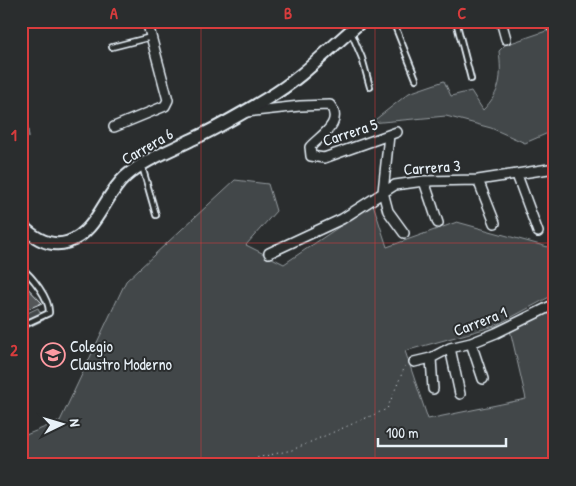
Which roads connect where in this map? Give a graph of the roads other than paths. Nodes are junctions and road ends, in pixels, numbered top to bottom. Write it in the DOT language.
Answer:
graph roads {
  1 [pos="147,21"];
  2 [pos="362,21"];
  3 [pos="394,21"];
  4 [pos="456,21"];
  5 [pos="501,21"];
  6 [pos="351,30"];
  7 [pos="151,38"];
  8 [pos="506,39"];
  9 [pos="112,46"];
  10 [pos="416,79"];
  11 [pos="472,79"];
  12 [pos="370,87"];
  13 [pos="243,112"];
  14 [pos="114,127"];
  15 [pos="311,156"];
  16 [pos="142,164"];
  17 [pos="555,168"];
  18 [pos="517,175"];
  19 [pos="478,180"];
  20 [pos="424,181"];
  21 [pos="384,192"];
  22 [pos="156,215"];
  23 [pos="438,223"];
  24 [pos="495,223"];
  25 [pos="21,225"];
  26 [pos="538,232"];
  27 [pos="404,233"];
  28 [pos="269,253"];
  29 [pos="21,268"];
  30 [pos="555,304"];
  31 [pos="21,326"];
  32 [pos="471,343"];
  33 [pos="450,348"];
  34 [pos="431,358"];
  35 [pos="414,362"];
  36 [pos="483,379"];
  37 [pos="433,389"];
  38 [pos="460,394"];
  1 -- 7 [label="street"];
  2 -- 6 [label="street, Carrera 6"];
  3 -- 10 [label="lane"];
  4 -- 11 [label="lane"];
  5 -- 8 [label="street"];
  6 -- 12 [label="lane"];
  6 -- 13 [label="street, Carrera 6"];
  7 -- 9 [label="lane"];
  7 -- 14 [label="street"];
  13 -- 15 [label="street, Carrera 6"];
  13 -- 16 [label="street, Carrera 6"];
  15 -- 21 [label="street, Carrera 5"];
  16 -- 22 [label="lane"];
  16 -- 25 [label="street, Carrera 6"];
  17 -- 18 [label="street, Carrera 3"];
  18 -- 19 [label="street, Carrera 3"];
  18 -- 26 [label="street"];
  19 -- 20 [label="street, Carrera 3"];
  19 -- 24 [label="street"];
  20 -- 21 [label="street, Carrera 3"];
  20 -- 23 [label="street"];
  21 -- 27 [label="street"];
  21 -- 28 [label="street, Carrera 3"];
  29 -- 31 [label="lane"];
  30 -- 32 [label="street, Carrera 1"];
  32 -- 33 [label="street, Carrera 1"];
  32 -- 36 [label="street"];
  33 -- 34 [label="street, Carrera 1"];
  33 -- 38 [label="street"];
  34 -- 35 [label="street, Carrera 1"];
  34 -- 37 [label="street"];
}
